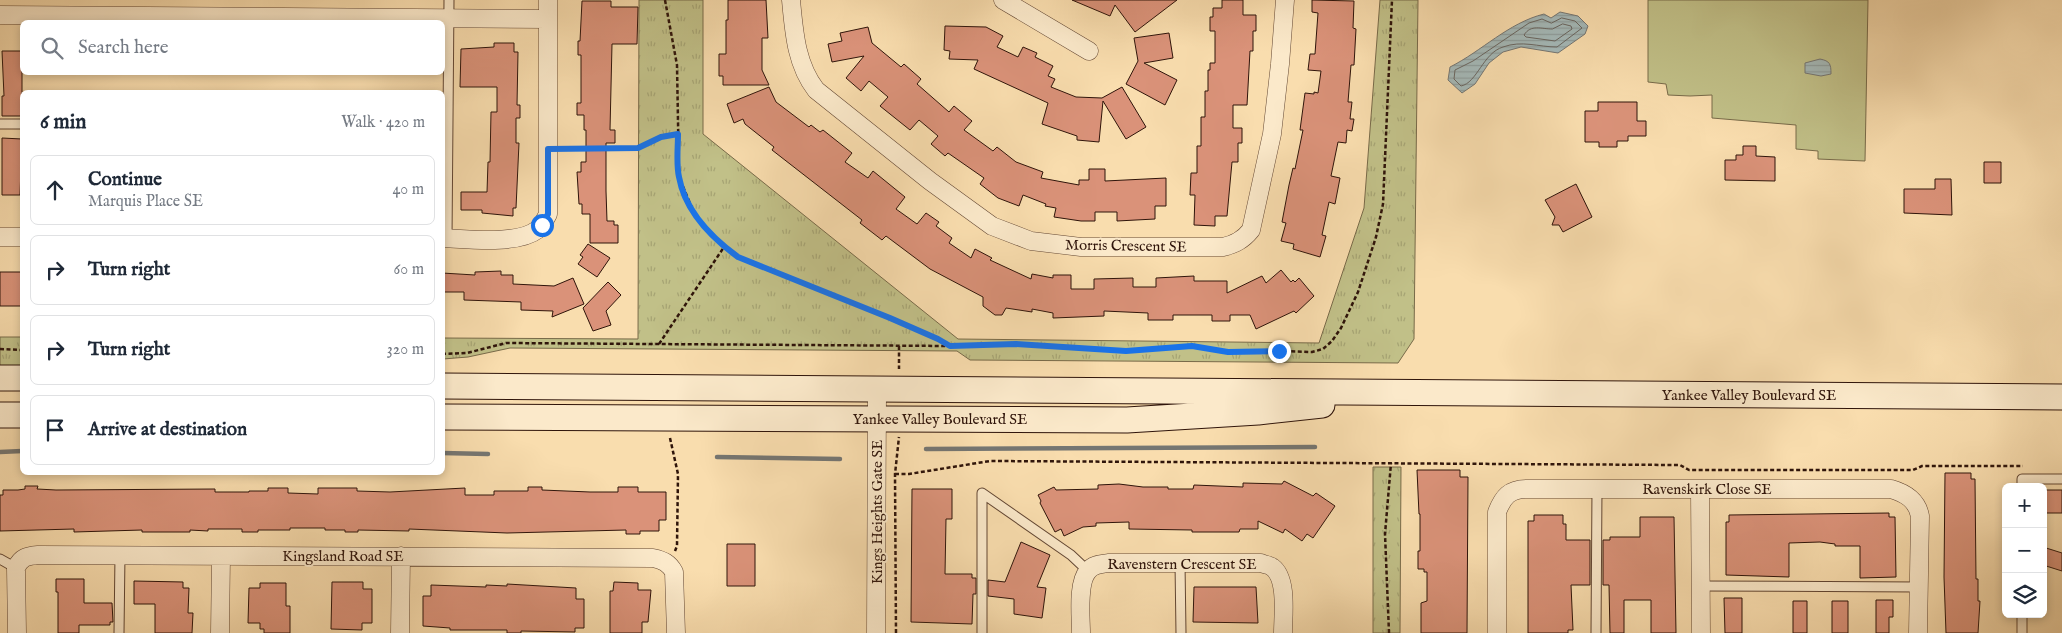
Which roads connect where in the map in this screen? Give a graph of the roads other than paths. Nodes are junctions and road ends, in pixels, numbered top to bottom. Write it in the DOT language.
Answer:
graph roads {
  1 [pos="449,0"];
  2 [pos="548,0"];
  3 [pos="791,0"];
  4 [pos="1003,0"];
  5 [pos="1285,0"];
  6 [pos="0,15"];
  7 [pos="448,19"];
  8 [pos="548,19"];
  9 [pos="1089,51"];
  10 [pos="0,124"];
  11 [pos="20,124"];
  12 [pos="445,126"];
  13 [pos="0,237"];
  14 [pos="20,237"];
  15 [pos="445,238"];
  16 [pos="0,378"];
  17 [pos="20,378"];
  18 [pos="445,386"];
  19 [pos="877,390"];
  20 [pos="1436,394"];
  21 [pos="2062,397"];
  22 [pos="0,415"];
  23 [pos="20,415"];
  24 [pos="445,416"];
  25 [pos="877,418"];
  26 [pos="2062,479"];
  27 [pos="2022,483"];
  28 [pos="1597,489"];
  29 [pos="1700,489"];
  30 [pos="120,555"];
  31 [pos="221,556"];
  32 [pos="401,556"];
  33 [pos="0,559"];
  34 [pos="1180,563"];
  35 [pos="16,568"];
  36 [pos="1088,570"];
  37 [pos="1700,586"];
  38 [pos="1919,587"];
  39 [pos="2022,618"];
  40 [pos="16,633"];
  41 [pos="119,633"];
  42 [pos="220,633"];
  43 [pos="400,633"];
  44 [pos="676,633"];
  45 [pos="876,633"];
  46 [pos="982,633"];
  47 [pos="1081,633"];
  48 [pos="1181,633"];
  49 [pos="1283,633"];
  50 [pos="1497,633"];
  51 [pos="1596,633"];
  52 [pos="1701,633"];
  53 [pos="1918,633"];
  54 [pos="2022,633"];
  1 -- 7 [label="lane"];
  2 -- 8 [label="street"];
  3 -- 5 [label="street, Morris Crescent SE"];
  4 -- 9 [label="street"];
  6 -- 7 [label="street"];
  7 -- 8 [label="street"];
  7 -- 12 [label="lane"];
  8 -- 15 [label="street"];
  10 -- 11 [label="lane"];
  12 -- 15 [label="lane"];
  13 -- 14 [label="street"];
  16 -- 17 [label="street"];
  18 -- 19 [label="street, Yankee Valley Boulevard SE"];
  19 -- 20 [label="street, Yankee Valley Boulevard SE"];
  19 -- 25 [label="street, Kings Heights Gate SE"];
  20 -- 21 [label="street, Yankee Valley Boulevard SE"];
  20 -- 25 [label="street, Yankee Valley Boulevard SE"];
  22 -- 23 [label="street"];
  24 -- 25 [label="street, Yankee Valley Boulevard SE"];
  25 -- 45 [label="street, Kings Heights Gate SE"];
  26 -- 27 [label="lane"];
  28 -- 29 [label="street, Ravenskirk Close SE"];
  28 -- 50 [label="street, Ravenskirk Close SE"];
  28 -- 51 [label="lane"];
  29 -- 37 [label="street"];
  29 -- 38 [label="street, Ravenskirk Close SE"];
  30 -- 31 [label="street, Kingsland Road SE"];
  30 -- 35 [label="street, Kingsland Road SE"];
  30 -- 41 [label="lane"];
  31 -- 32 [label="street, Kingsland Road SE"];
  31 -- 42 [label="street"];
  32 -- 43 [label="street"];
  32 -- 44 [label="street, Kingsland Road SE"];
  33 -- 35 [label="lane"];
  34 -- 36 [label="street, Ravenstern Crescent SE"];
  34 -- 48 [label="lane"];
  34 -- 49 [label="street, Ravenstern Crescent SE"];
  35 -- 40 [label="street"];
  36 -- 46 [label="lane"];
  36 -- 47 [label="street, Ravenstern Crescent SE"];
  37 -- 38 [label="lane"];
  37 -- 52 [label="street"];
  38 -- 53 [label="street, Ravenskirk Close SE"];
  39 -- 54 [label="lane"];
}
